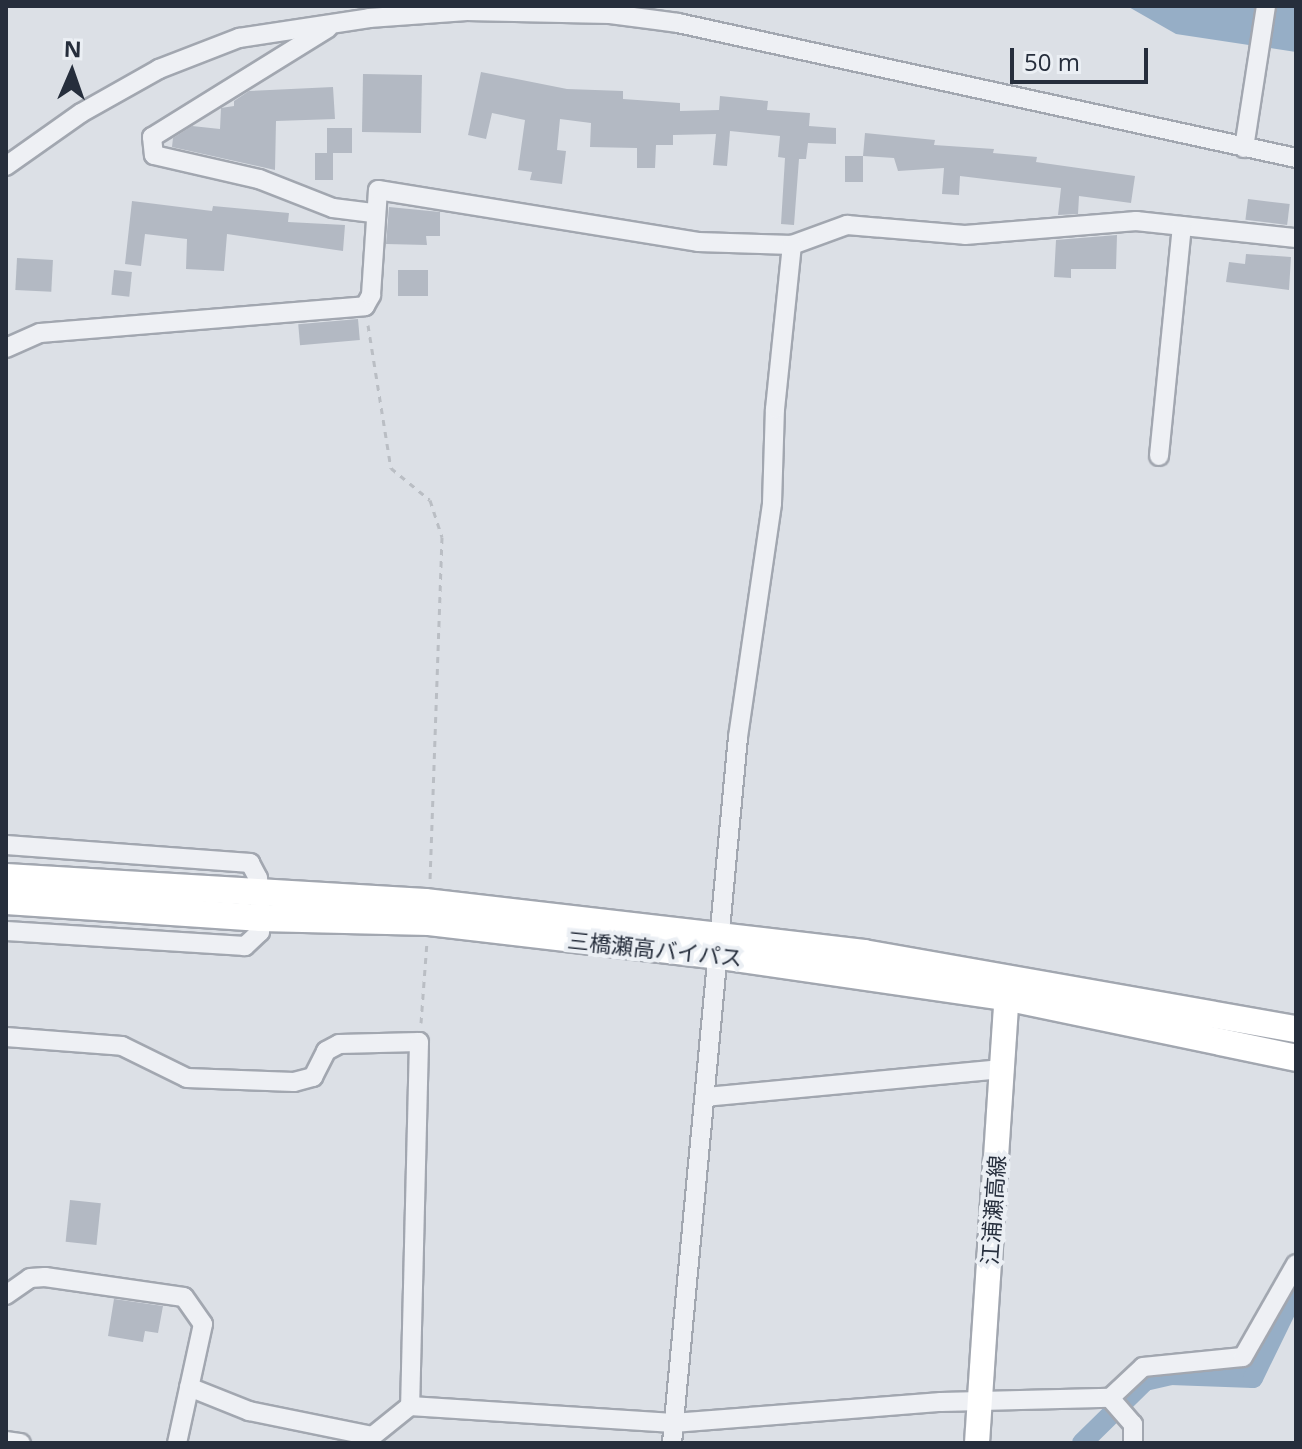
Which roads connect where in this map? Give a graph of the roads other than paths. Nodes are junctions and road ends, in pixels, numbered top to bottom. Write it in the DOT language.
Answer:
graph roads {
  1 [pos="1266,6"];
  2 [pos="334,25"];
  3 [pos="1244,148"];
  4 [pos="1296,158"];
  5 [pos="6,166"];
  6 [pos="373,213"];
  7 [pos="1182,226"];
  8 [pos="1296,238"];
  9 [pos="792,245"];
  10 [pos="6,348"];
  11 [pos="1159,456"];
  12 [pos="6,845"];
  13 [pos="6,877"];
  14 [pos="128,897"];
  15 [pos="6,901"];
  16 [pos="260,906"];
  17 [pos="6,931"];
  18 [pos="720,946"];
  19 [pos="1007,987"];
  20 [pos="1296,1029"];
  21 [pos="6,1037"];
  22 [pos="1296,1058"];
  23 [pos="1001,1069"];
  24 [pos="705,1097"];
  25 [pos="1296,1264"];
  26 [pos="6,1295"];
  27 [pos="189,1387"];
  28 [pos="979,1401"];
  29 [pos="1117,1403"];
  30 [pos="410,1406"];
  31 [pos="673,1423"];
  32 [pos="368,1440"];
  33 [pos="6,1441"];
  34 [pos="21,1443"];
  35 [pos="177,1443"];
  36 [pos="672,1443"];
  37 [pos="977,1443"];
  38 [pos="1133,1443"];
  1 -- 3 [label="street"];
  2 -- 3 [label="street"];
  2 -- 5 [label="street"];
  2 -- 6 [label="street"];
  3 -- 4 [label="street"];
  6 -- 9 [label="street"];
  6 -- 10 [label="street"];
  7 -- 8 [label="street"];
  7 -- 9 [label="street"];
  7 -- 11 [label="street"];
  9 -- 18 [label="street"];
  12 -- 16 [label="street"];
  13 -- 14 [label="highway, 三橋瀬高バイパス"];
  14 -- 15 [label="highway, 三橋瀬高バイパス"];
  14 -- 16 [label="highway, 三橋瀬高バイパス"];
  16 -- 17 [label="street"];
  16 -- 18 [label="highway, 三橋瀬高バイパス"];
  18 -- 19 [label="highway, 三橋瀬高バイパス"];
  18 -- 24 [label="street"];
  19 -- 20 [label="highway, 三橋瀬高バイパス"];
  19 -- 22 [label="highway, 三橋瀬高バイパス"];
  19 -- 23 [label="main road, 江浦瀬高線"];
  21 -- 30 [label="street"];
  23 -- 24 [label="street"];
  23 -- 28 [label="main road, 江浦瀬高線"];
  24 -- 31 [label="street"];
  25 -- 29 [label="street"];
  26 -- 27 [label="street"];
  27 -- 32 [label="street"];
  27 -- 35 [label="street"];
  28 -- 29 [label="street"];
  28 -- 31 [label="street"];
  28 -- 37 [label="main road, 江浦瀬高線"];
  29 -- 38 [label="street"];
  30 -- 31 [label="street"];
  30 -- 32 [label="street"];
  31 -- 36 [label="street"];
  33 -- 34 [label="street"];
}
